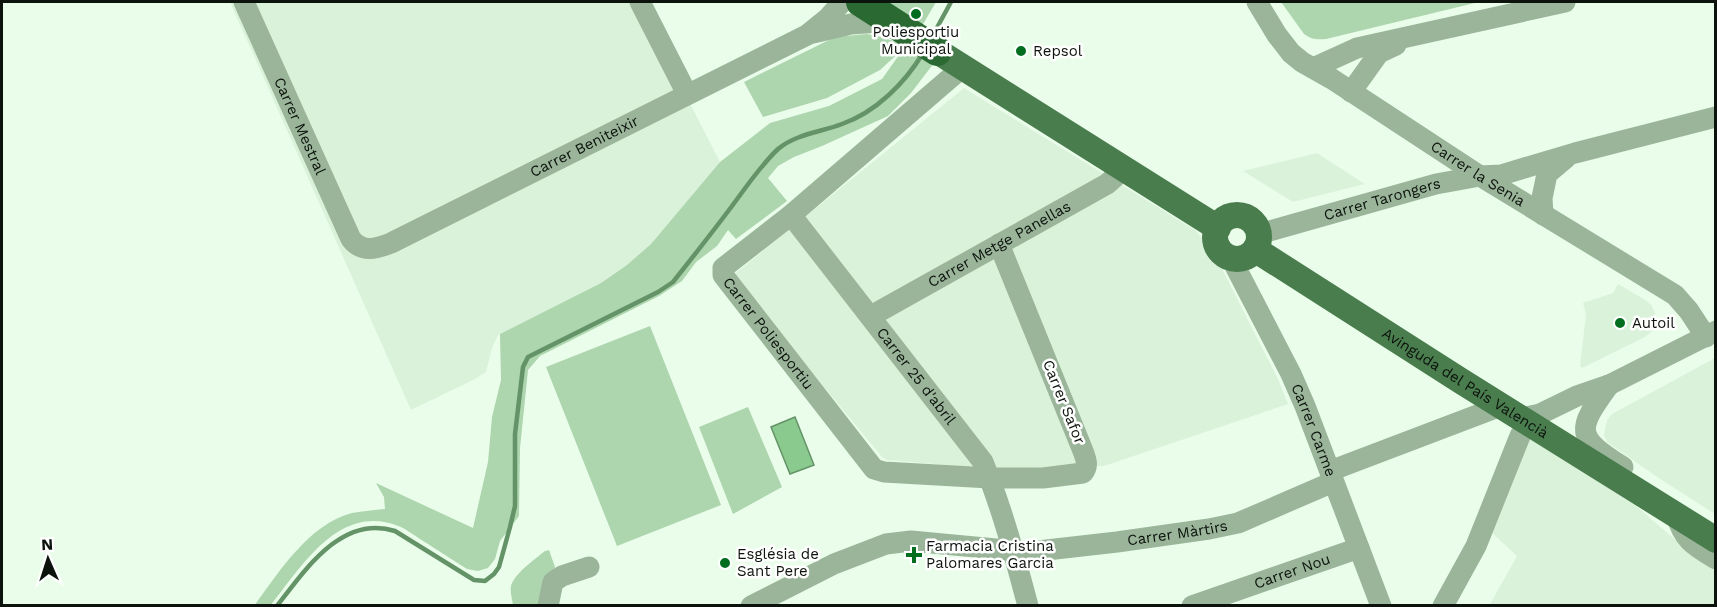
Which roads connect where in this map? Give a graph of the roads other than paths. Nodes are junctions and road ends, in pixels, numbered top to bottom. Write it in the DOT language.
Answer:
graph roads {
  1 [pos="244,2"];
  2 [pos="640,2"];
  3 [pos="855,2"];
  4 [pos="1257,2"];
  5 [pos="1564,2"];
  6 [pos="840,26"];
  7 [pos="900,27"];
  8 [pos="807,35"];
  9 [pos="1415,36"];
  10 [pos="937,51"];
  11 [pos="963,67"];
  12 [pos="1312,68"];
  13 [pos="1351,92"];
  14 [pos="687,94"];
  15 [pos="1716,117"];
  16 [pos="1575,153"];
  17 [pos="1122,166"];
  18 [pos="1480,176"];
  19 [pos="1507,192"];
  20 [pos="791,215"];
  21 [pos="1544,215"];
  22 [pos="1218,228"];
  23 [pos="999,244"];
  24 [pos="361,248"];
  25 [pos="1250,248"];
  26 [pos="871,316"];
  27 [pos="1711,334"];
  28 [pos="1609,385"];
  29 [pos="1520,422"];
  30 [pos="1332,477"];
  31 [pos="990,478"];
  32 [pos="1676,514"];
  33 [pos="1716,526"];
  34 [pos="1716,540"];
  35 [pos="1359,548"];
  36 [pos="1013,551"];
  37 [pos="1716,559"];
  38 [pos="589,567"];
  39 [pos="548,606"];
  40 [pos="751,606"];
  41 [pos="1028,606"];
  42 [pos="1191,606"];
  43 [pos="1381,606"];
  44 [pos="1443,606"];
  1 -- 24 [label="street, Carrer Mestral"];
  2 -- 14 [label="street"];
  3 -- 6 [label="street, Carrer Beniteixir"];
  3 -- 7 [label="highway"];
  3 -- 8 [label="street, Carrer Beniteixir"];
  4 -- 12 [label="street, Carrer la Senia"];
  5 -- 9 [label="street"];
  6 -- 7 [label="street, Carrer Beniteixir"];
  6 -- 8 [label="street, Carrer Beniteixir"];
  7 -- 10 [label="highway"];
  8 -- 14 [label="street, Carrer Beniteixir"];
  9 -- 12 [label="street"];
  9 -- 13 [label="street"];
  10 -- 11 [label="main road"];
  11 -- 17 [label="main road"];
  11 -- 20 [label="street, Carrer Poliesportiu"];
  12 -- 13 [label="street, Carrer la Senia"];
  13 -- 18 [label="street, Carrer la Senia"];
  14 -- 24 [label="street, Carrer Beniteixir"];
  15 -- 16 [label="street, Carrer Tarongers"];
  16 -- 18 [label="street, Carrer Tarongers"];
  16 -- 19 [label="street, Carrer Tarongers"];
  16 -- 21 [label="street, Carrer Tarongers"];
  17 -- 22 [label="main road"];
  17 -- 23 [label="street, Carrer Metge Panellas"];
  18 -- 19 [label="street, Carrer la Senia"];
  18 -- 25 [label="street, Carrer Tarongers"];
  19 -- 21 [label="street, Carrer la Senia"];
  20 -- 26 [label="street, Carrer 25 d'abril"];
  20 -- 31 [label="street, Carrer Poliesportiu"];
  21 -- 27 [label="street, Carrer la Senia"];
  22 -- 25 [label="main road"];
  22 -- 25 [label="main road"];
  23 -- 26 [label="street, Carrer Metge Panellas"];
  23 -- 31 [label="street, Carrer Safor"];
  25 -- 29 [label="main road, Avinguda del País Valencià"];
  25 -- 30 [label="street, Carrer Carme"];
  26 -- 31 [label="street, Carrer 25 d'abril"];
  27 -- 28 [label="street, Carrer Màrtirs"];
  28 -- 29 [label="street, Carrer Màrtirs"];
  28 -- 33 [label="street"];
  29 -- 30 [label="street, Carrer Màrtirs"];
  29 -- 32 [label="main road, Avinguda del País Valencià"];
  29 -- 44 [label="street"];
  30 -- 35 [label="street, Carrer Carme"];
  30 -- 36 [label="street, Carrer Màrtirs"];
  31 -- 36 [label="street, Carrer 25 d'abril"];
  32 -- 34 [label="main road, Avinguda del País Valencià"];
  32 -- 37 [label="street"];
  35 -- 42 [label="street, Carrer Nou"];
  35 -- 43 [label="street, Carrer Carme"];
  36 -- 40 [label="street, Carrer Màrtirs"];
  36 -- 41 [label="street, Carrer 25 d'abril"];
  38 -- 39 [label="street"];
}
